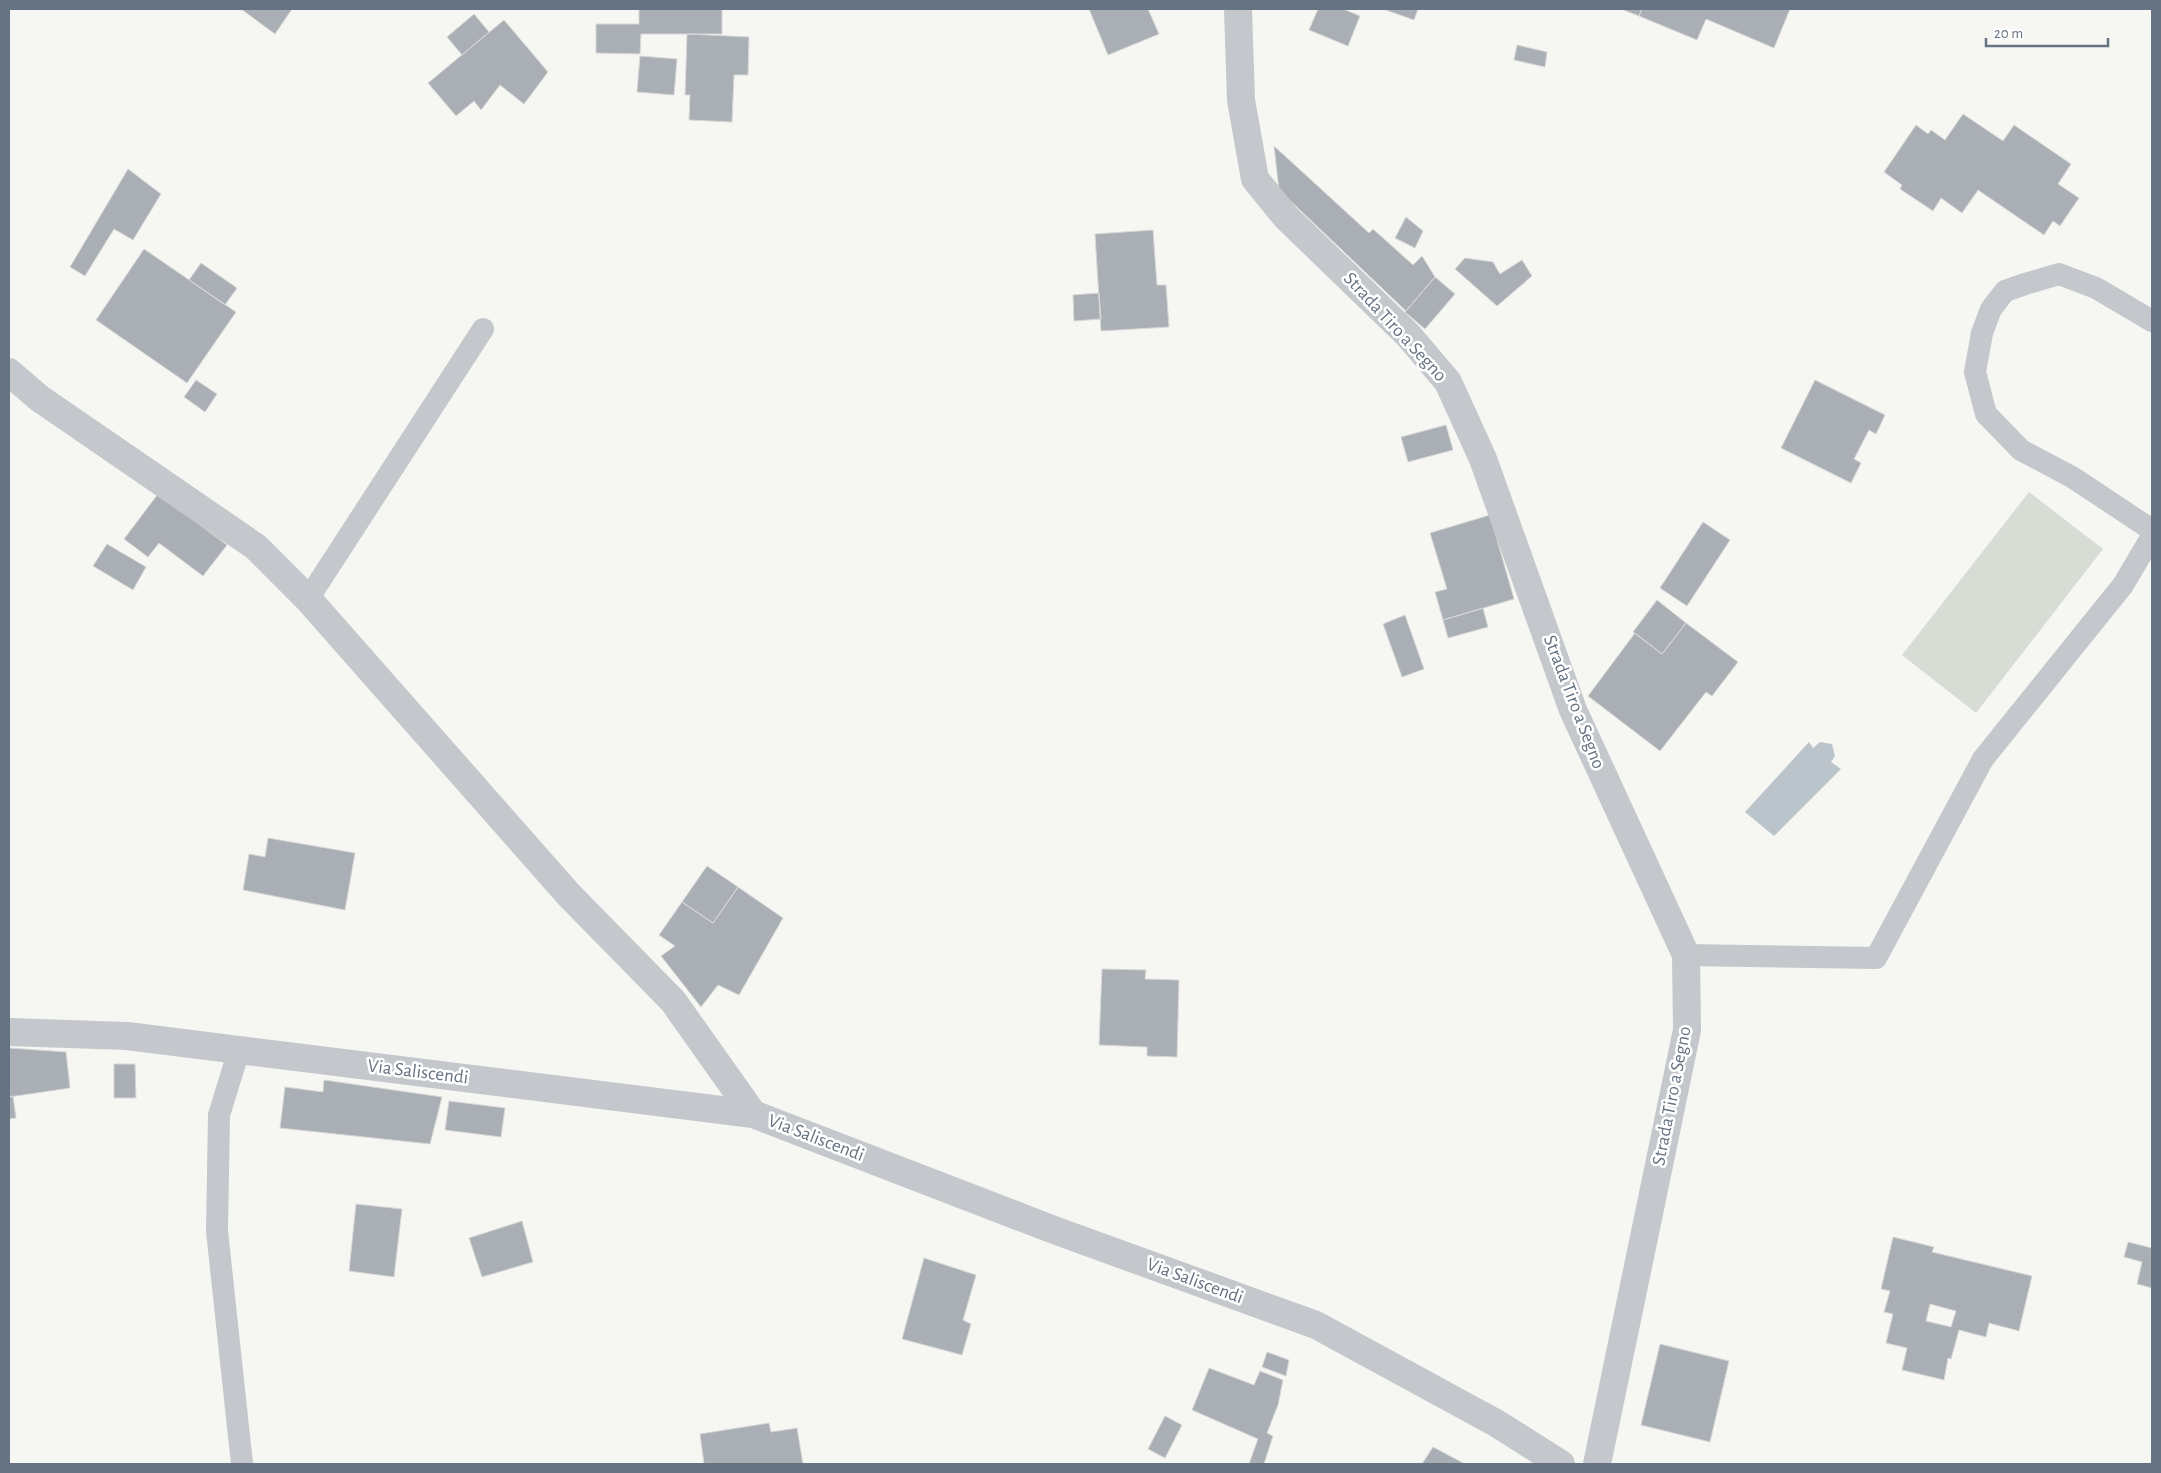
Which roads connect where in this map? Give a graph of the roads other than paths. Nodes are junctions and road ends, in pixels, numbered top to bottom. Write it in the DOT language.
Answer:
graph roads {
  1 [pos="1238,9"];
  2 [pos="2152,321"];
  3 [pos="483,329"];
  4 [pos="9,372"];
  5 [pos="2152,530"];
  6 [pos="2152,536"];
  7 [pos="308,598"];
  8 [pos="1686,954"];
  9 [pos="9,1032"];
  10 [pos="239,1050"];
  11 [pos="753,1114"];
  12 [pos="242,1464"];
  13 [pos="1561,1464"];
  14 [pos="1597,1464"];
  1 -- 8 [label="street, Strada Tiro a Segno"];
  2 -- 5 [label="lane"];
  3 -- 7 [label="lane"];
  4 -- 7 [label="street"];
  6 -- 8 [label="lane"];
  7 -- 11 [label="street"];
  8 -- 14 [label="street, Strada Tiro a Segno"];
  9 -- 10 [label="street, Via Saliscendi"];
  10 -- 11 [label="street, Via Saliscendi"];
  10 -- 12 [label="lane"];
  11 -- 13 [label="street, Via Saliscendi"];
}
